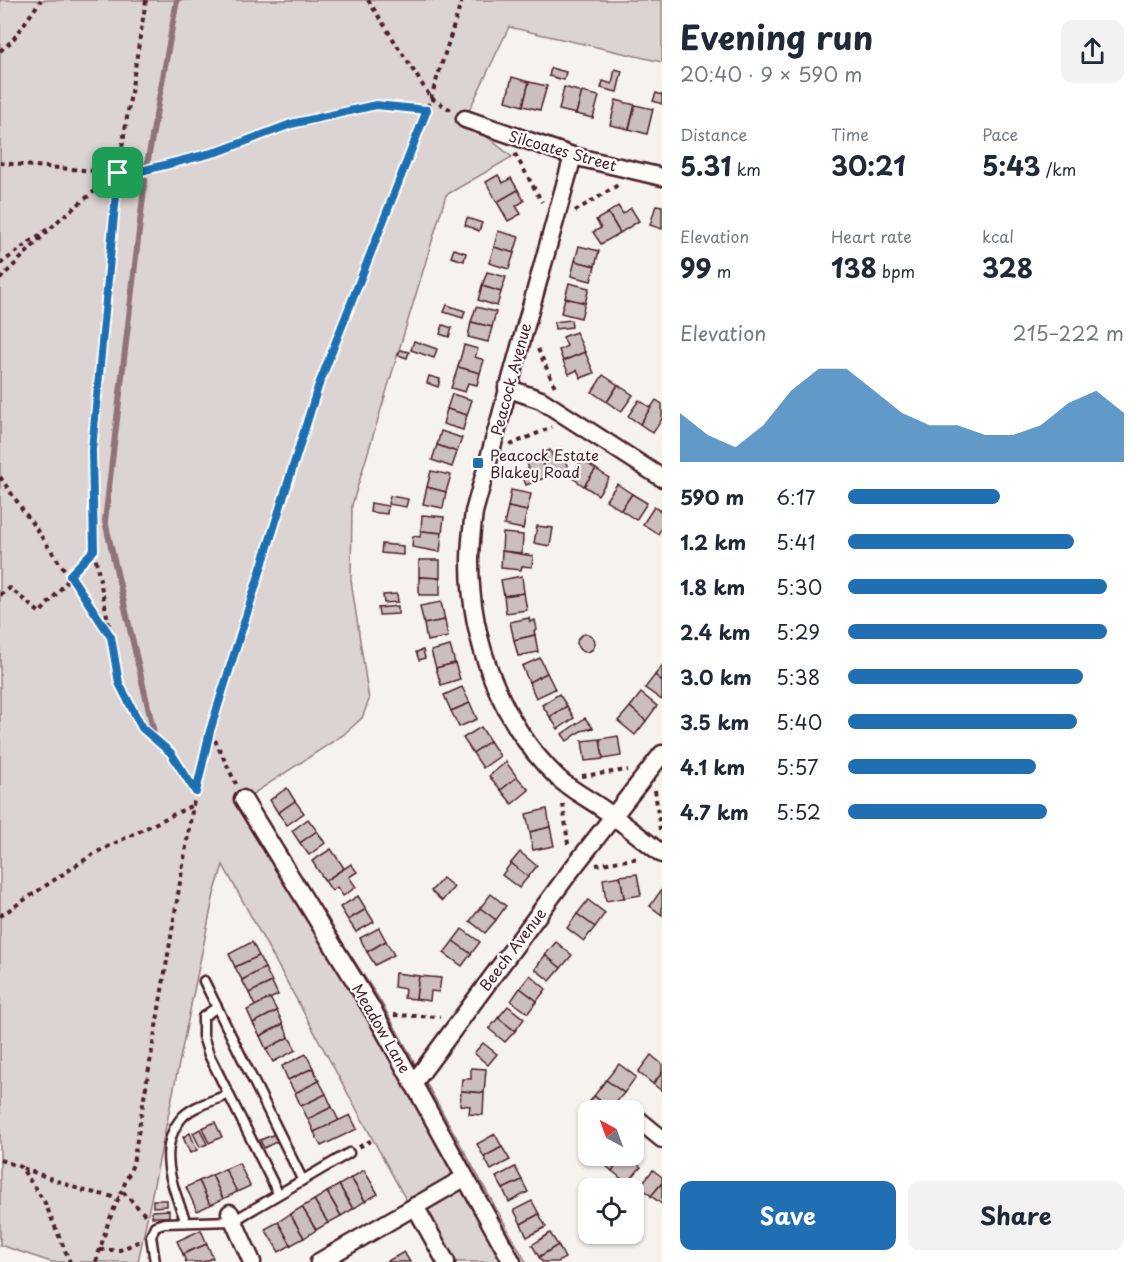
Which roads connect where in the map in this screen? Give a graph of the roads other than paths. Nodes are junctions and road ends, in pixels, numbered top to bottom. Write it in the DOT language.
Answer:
graph roads {
  1 [pos="465,119"];
  2 [pos="573,156"];
  3 [pos="662,177"];
  4 [pos="507,388"];
  5 [pos="662,478"];
  6 [pos="662,754"];
  7 [pos="243,800"];
  8 [pos="614,816"];
  9 [pos="662,854"];
  10 [pos="204,981"];
  11 [pos="217,1007"];
  12 [pos="413,1084"];
  13 [pos="229,1094"];
  14 [pos="644,1124"];
  15 [pos="662,1138"];
  16 [pos="349,1153"];
  17 [pos="464,1178"];
  18 [pos="302,1179"];
  19 [pos="278,1193"];
  20 [pos="415,1206"];
  21 [pos="232,1217"];
  22 [pos="186,1222"];
  23 [pos="341,1256"];
  24 [pos="155,1262"];
  25 [pos="252,1262"];
  26 [pos="319,1262"];
  27 [pos="446,1262"];
  28 [pos="512,1262"];
  1 -- 2 [label="street, Silcoates Street"];
  2 -- 3 [label="street, Silcoates Street"];
  2 -- 4 [label="street, Peacock Avenue"];
  4 -- 5 [label="street"];
  4 -- 8 [label="street, Peacock Avenue"];
  6 -- 8 [label="street, Beech Avenue"];
  7 -- 12 [label="street, Meadow Lane"];
  8 -- 9 [label="street, Peacock Avenue"];
  8 -- 12 [label="street, Beech Avenue"];
  10 -- 11 [label="lane"];
  11 -- 13 [label="lane"];
  11 -- 18 [label="lane"];
  12 -- 17 [label="street, Meadow Lane"];
  13 -- 19 [label="lane"];
  13 -- 22 [label="lane"];
  14 -- 15 [label="street"];
  16 -- 18 [label="lane"];
  17 -- 20 [label="street"];
  17 -- 28 [label="street, Meadow Lane"];
  18 -- 19 [label="lane"];
  19 -- 21 [label="lane"];
  20 -- 23 [label="street"];
  20 -- 27 [label="street"];
  21 -- 22 [label="lane"];
  21 -- 25 [label="street"];
  22 -- 24 [label="lane"];
  23 -- 26 [label="street"];
}
